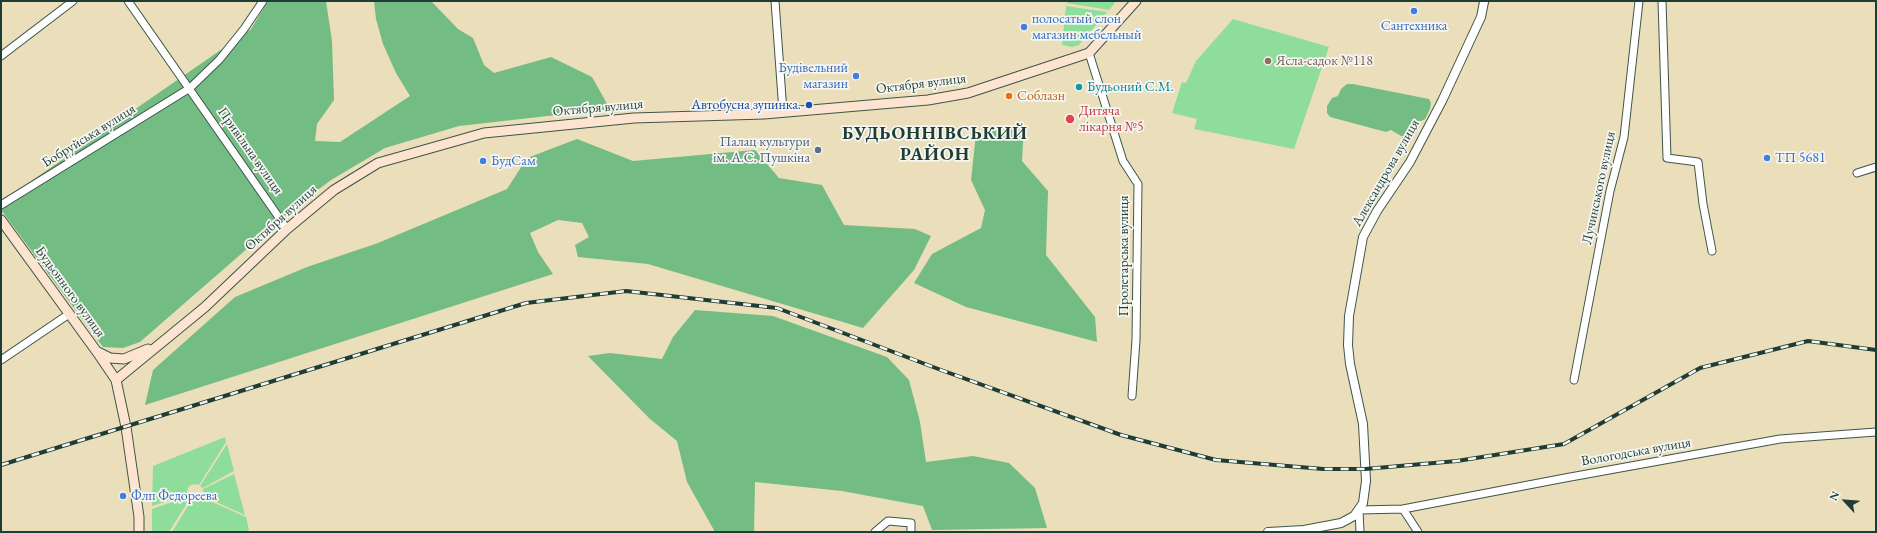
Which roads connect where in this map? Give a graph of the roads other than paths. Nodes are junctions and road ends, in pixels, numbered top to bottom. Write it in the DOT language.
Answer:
graph roads {
  1 [pos="73,1"];
  2 [pos="128,1"];
  3 [pos="263,1"];
  4 [pos="775,1"];
  5 [pos="1136,1"];
  6 [pos="1483,1"];
  7 [pos="1639,1"];
  8 [pos="1662,1"];
  9 [pos="1089,53"];
  10 [pos="1,56"];
  11 [pos="190,88"];
  12 [pos="783,112"];
  13 [pos="1876,167"];
  14 [pos="1857,173"];
  15 [pos="1,205"];
  16 [pos="1,220"];
  17 [pos="287,229"];
  18 [pos="1712,251"];
  19 [pos="68,314"];
  20 [pos="161,343"];
  21 [pos="97,352"];
  22 [pos="1,360"];
  23 [pos="116,380"];
  24 [pos="1574,380"];
  25 [pos="1132,396"];
  26 [pos="1876,432"];
  27 [pos="1359,510"];
  28 [pos="1403,510"];
  29 [pos="139,532"];
  30 [pos="875,532"];
  31 [pos="911,532"];
  32 [pos="1268,532"];
  33 [pos="1360,532"];
  34 [pos="1418,532"];
  1 -- 10 [label="street"];
  2 -- 11 [label="street, Привільна вулиця"];
  3 -- 11 [label="street"];
  4 -- 12 [label="street"];
  5 -- 9 [label="main road, Октября вулиця"];
  6 -- 27 [label="street, Александрова вулиця"];
  7 -- 24 [label="street, Лучинського вулиця"];
  8 -- 18 [label="street"];
  9 -- 12 [label="main road, Октября вулиця"];
  9 -- 25 [label="street, Пролетарська вулиця"];
  11 -- 15 [label="street, Бобруйська вулиця"];
  11 -- 17 [label="street, Привільна вулиця"];
  12 -- 17 [label="main road, Октября вулиця"];
  13 -- 14 [label="street"];
  16 -- 19 [label="main road, Будьонного вулиця"];
  17 -- 20 [label="main road, Октября вулиця"];
  19 -- 21 [label="main road, Будьонного вулиця"];
  19 -- 22 [label="street"];
  20 -- 21 [label="main road"];
  20 -- 23 [label="main road, Октября вулиця"];
  21 -- 23 [label="main road, Будьонного вулиця"];
  23 -- 29 [label="main road"];
  26 -- 28 [label="street, Вологодська вулиця"];
  27 -- 28 [label="street, Вологодська вулиця"];
  27 -- 32 [label="street"];
  27 -- 33 [label="street, Александрова вулиця"];
  28 -- 34 [label="street"];
  30 -- 31 [label="street"];
}
